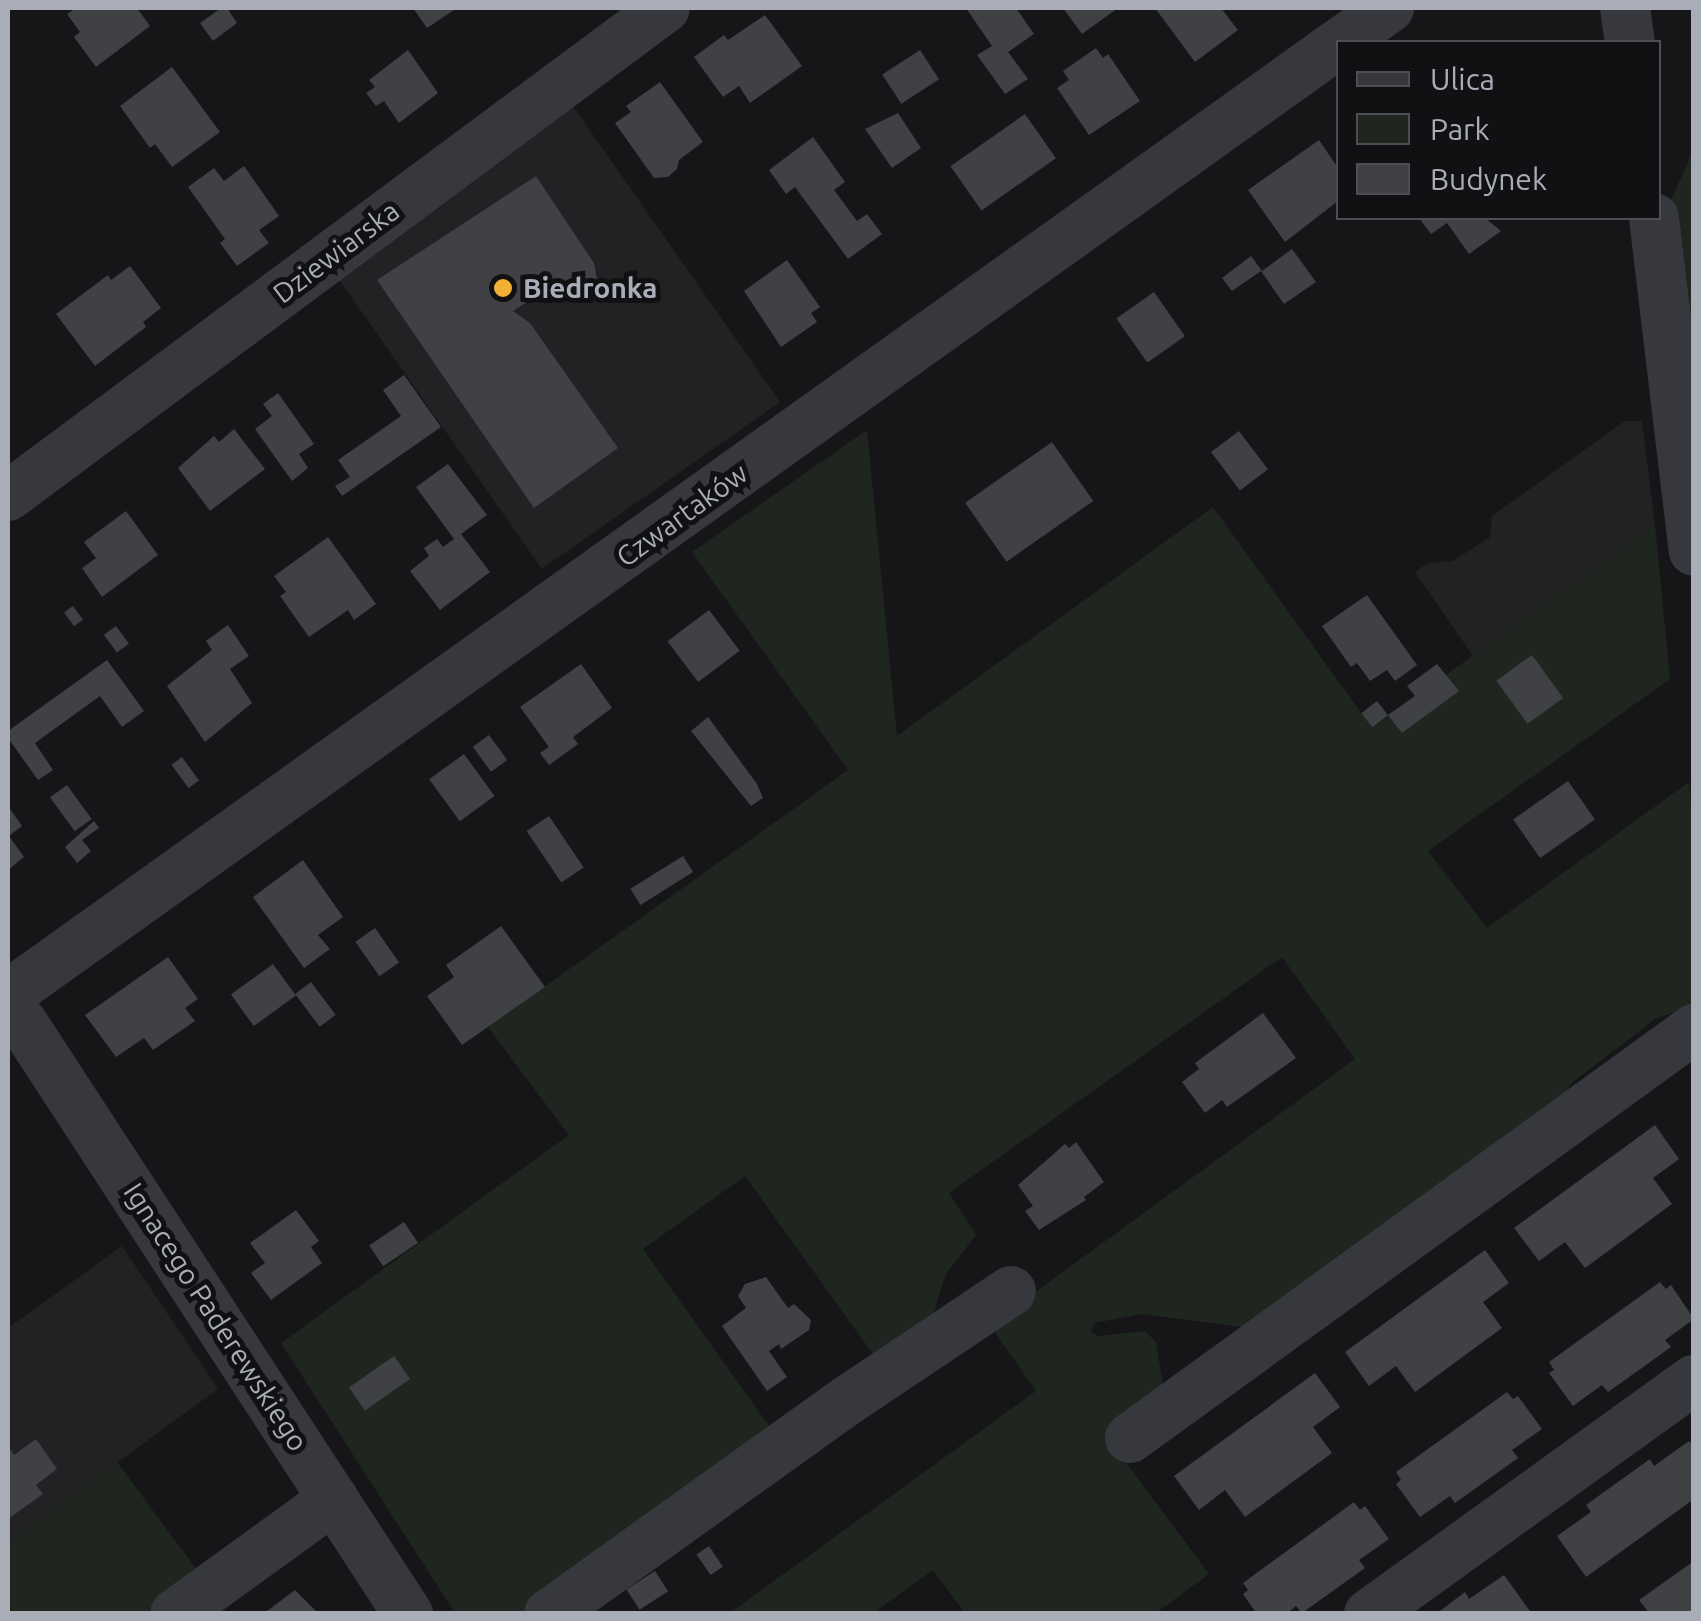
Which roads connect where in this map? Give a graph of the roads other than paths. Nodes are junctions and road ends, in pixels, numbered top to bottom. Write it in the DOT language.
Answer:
graph roads {
  1 [pos="665,8"];
  2 [pos="1390,8"];
  3 [pos="1625,8"];
  4 [pos="1344,40"];
  5 [pos="1630,40"];
  6 [pos="1336,46"];
  7 [pos="1654,220"];
  8 [pos="8,496"];
  9 [pos="1694,552"];
  10 [pos="15,1003"];
  11 [pos="1694,1029"];
  12 [pos="1011,1291"];
  13 [pos="1694,1380"];
  14 [pos="1130,1438"];
  15 [pos="334,1499"];
  16 [pos="176,1614"];
  17 [pos="408,1614"];
  18 [pos="549,1614"];
  19 [pos="1370,1614"];
  1 -- 8 [label="street, Dziewiarska"];
  2 -- 4 [label="street, Czwartaków"];
  3 -- 5 [label="street"];
  6 -- 10 [label="street, Czwartaków"];
  7 -- 9 [label="street"];
  10 -- 15 [label="street, Ignacego Paderewskiego"];
  11 -- 14 [label="street"];
  12 -- 18 [label="street"];
  13 -- 19 [label="street"];
  15 -- 16 [label="street"];
  15 -- 17 [label="street, Ignacego Paderewskiego"];
}
